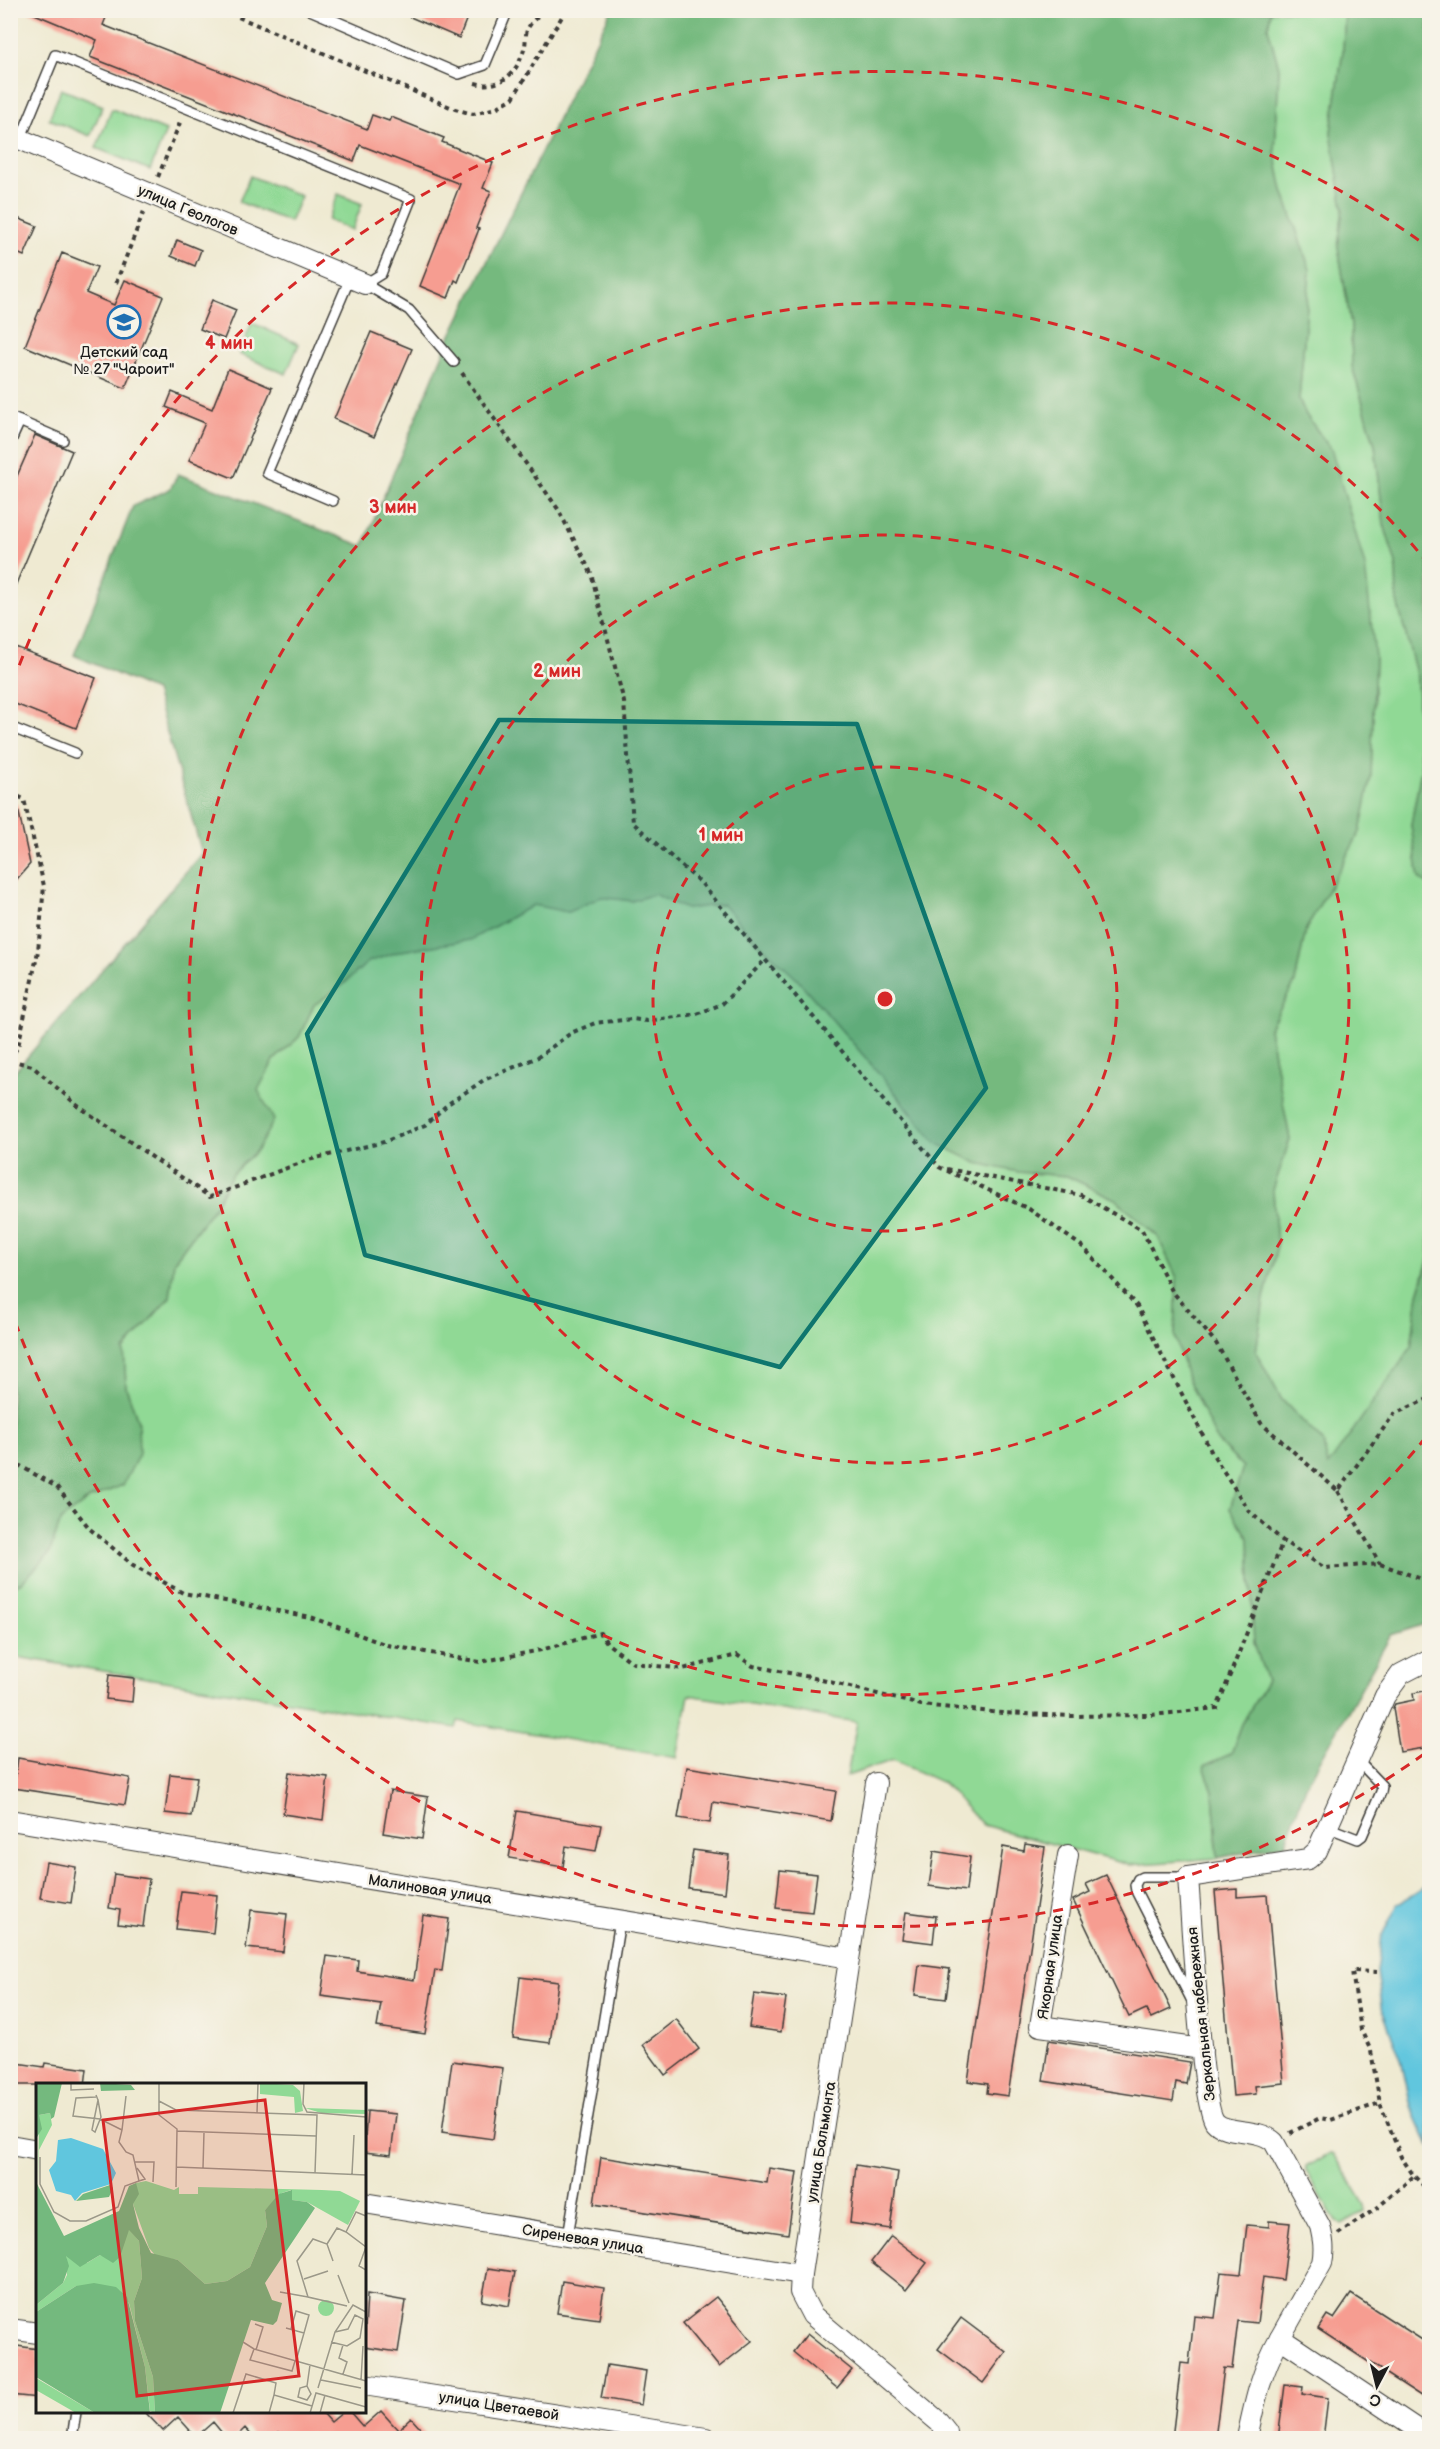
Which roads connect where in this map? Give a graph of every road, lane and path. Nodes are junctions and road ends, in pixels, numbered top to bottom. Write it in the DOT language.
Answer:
graph roads {
  1 [pos="310,10"];
  2 [pos="508,10"];
  3 [pos="544,10"];
  4 [pos="459,74"];
  5 [pos="186,108"];
  6 [pos="15,137"];
  7 [pos="155,183"];
  8 [pos="148,202"];
  9 [pos="358,281"];
  10 [pos="116,283"];
  11 [pos="454,362"];
  12 [pos="15,419"];
  13 [pos="63,440"];
  14 [pos="10,443"];
  15 [pos="333,501"];
  16 [pos="10,727"];
  17 [pos="75,753"];
  18 [pos="10,793"];
  19 [pos="765,960"];
  20 [pos="10,1059"];
  21 [pos="939,1167"];
  22 [pos="1430,1398"];
  23 [pos="10,1460"];
  24 [pos="1338,1491"];
  25 [pos="1283,1541"];
  26 [pos="1380,1564"];
  27 [pos="1430,1582"];
  28 [pos="1430,1659"];
  29 [pos="1357,1760"];
  30 [pos="876,1783"];
  31 [pos="10,1820"];
  32 [pos="1327,1827"];
  33 [pos="1068,1855"];
  34 [pos="1188,1877"];
  35 [pos="620,1921"];
  36 [pos="849,1958"];
  37 [pos="1377,1972"];
  38 [pos="1199,2017"];
  39 [pos="1202,2049"];
  40 [pos="1380,2103"];
  41 [pos="1274,2142"];
  42 [pos="10,2145"];
  43 [pos="36,2150"];
  44 [pos="1414,2176"];
  45 [pos="1430,2192"];
  46 [pos="366,2203"];
  47 [pos="568,2236"];
  48 [pos="1323,2239"];
  49 [pos="801,2274"];
  50 [pos="10,2329"];
  51 [pos="36,2333"];
  52 [pos="1280,2338"];
  53 [pos="366,2385"];
  54 [pos="76,2413"];
  55 [pos="1430,2438"];
  56 [pos="72,2439"];
  57 [pos="706,2439"];
  58 [pos="947,2439"];
  59 [pos="1248,2439"];
  1 -- 4 [label="lane"];
  2 -- 4 [label="lane"];
  3 -- 4 [label="path"];
  5 -- 6 [label="lane"];
  5 -- 7 [label="path"];
  5 -- 9 [label="lane"];
  6 -- 9 [label="street, улица Геологов"];
  8 -- 10 [label="path"];
  9 -- 11 [label="lane"];
  9 -- 15 [label="lane"];
  11 -- 19 [label="path"];
  12 -- 13 [label="lane"];
  12 -- 14 [label="lane"];
  16 -- 17 [label="lane"];
  18 -- 20 [label="path"];
  19 -- 20 [label="path"];
  19 -- 21 [label="path"];
  21 -- 24 [label="path"];
  21 -- 25 [label="path"];
  22 -- 24 [label="path"];
  23 -- 25 [label="path"];
  24 -- 26 [label="path"];
  25 -- 26 [label="path"];
  26 -- 27 [label="path"];
  28 -- 29 [label="street"];
  29 -- 32 [label="street"];
  29 -- 32 [label="lane"];
  30 -- 36 [label="street, улица Бальмонта"];
  31 -- 35 [label="street, Малиновая улица"];
  32 -- 34 [label="street"];
  33 -- 39 [label="street, Якорная улица"];
  34 -- 38 [label="street, Зеркальная набережная"];
  34 -- 38 [label="lane"];
  35 -- 36 [label="street, Малиновая улица"];
  35 -- 47 [label="lane"];
  36 -- 49 [label="street, улица Бальмонта"];
  37 -- 40 [label="path"];
  38 -- 39 [label="street, Зеркальная набережная"];
  39 -- 41 [label="street, Зеркальная набережная"];
  40 -- 41 [label="path"];
  40 -- 44 [label="path"];
  41 -- 48 [label="street"];
  42 -- 43 [label="street"];
  44 -- 45 [label="path"];
  44 -- 48 [label="path"];
  46 -- 47 [label="street, Сиреневая улица"];
  47 -- 49 [label="street, Сиреневая улица"];
  48 -- 52 [label="street"];
  49 -- 58 [label="street, улица Бальмонта"];
  50 -- 51 [label="street"];
  52 -- 55 [label="street"];
  52 -- 59 [label="street"];
  53 -- 57 [label="street, улица Цветаевой"];
  54 -- 56 [label="lane"];
}
